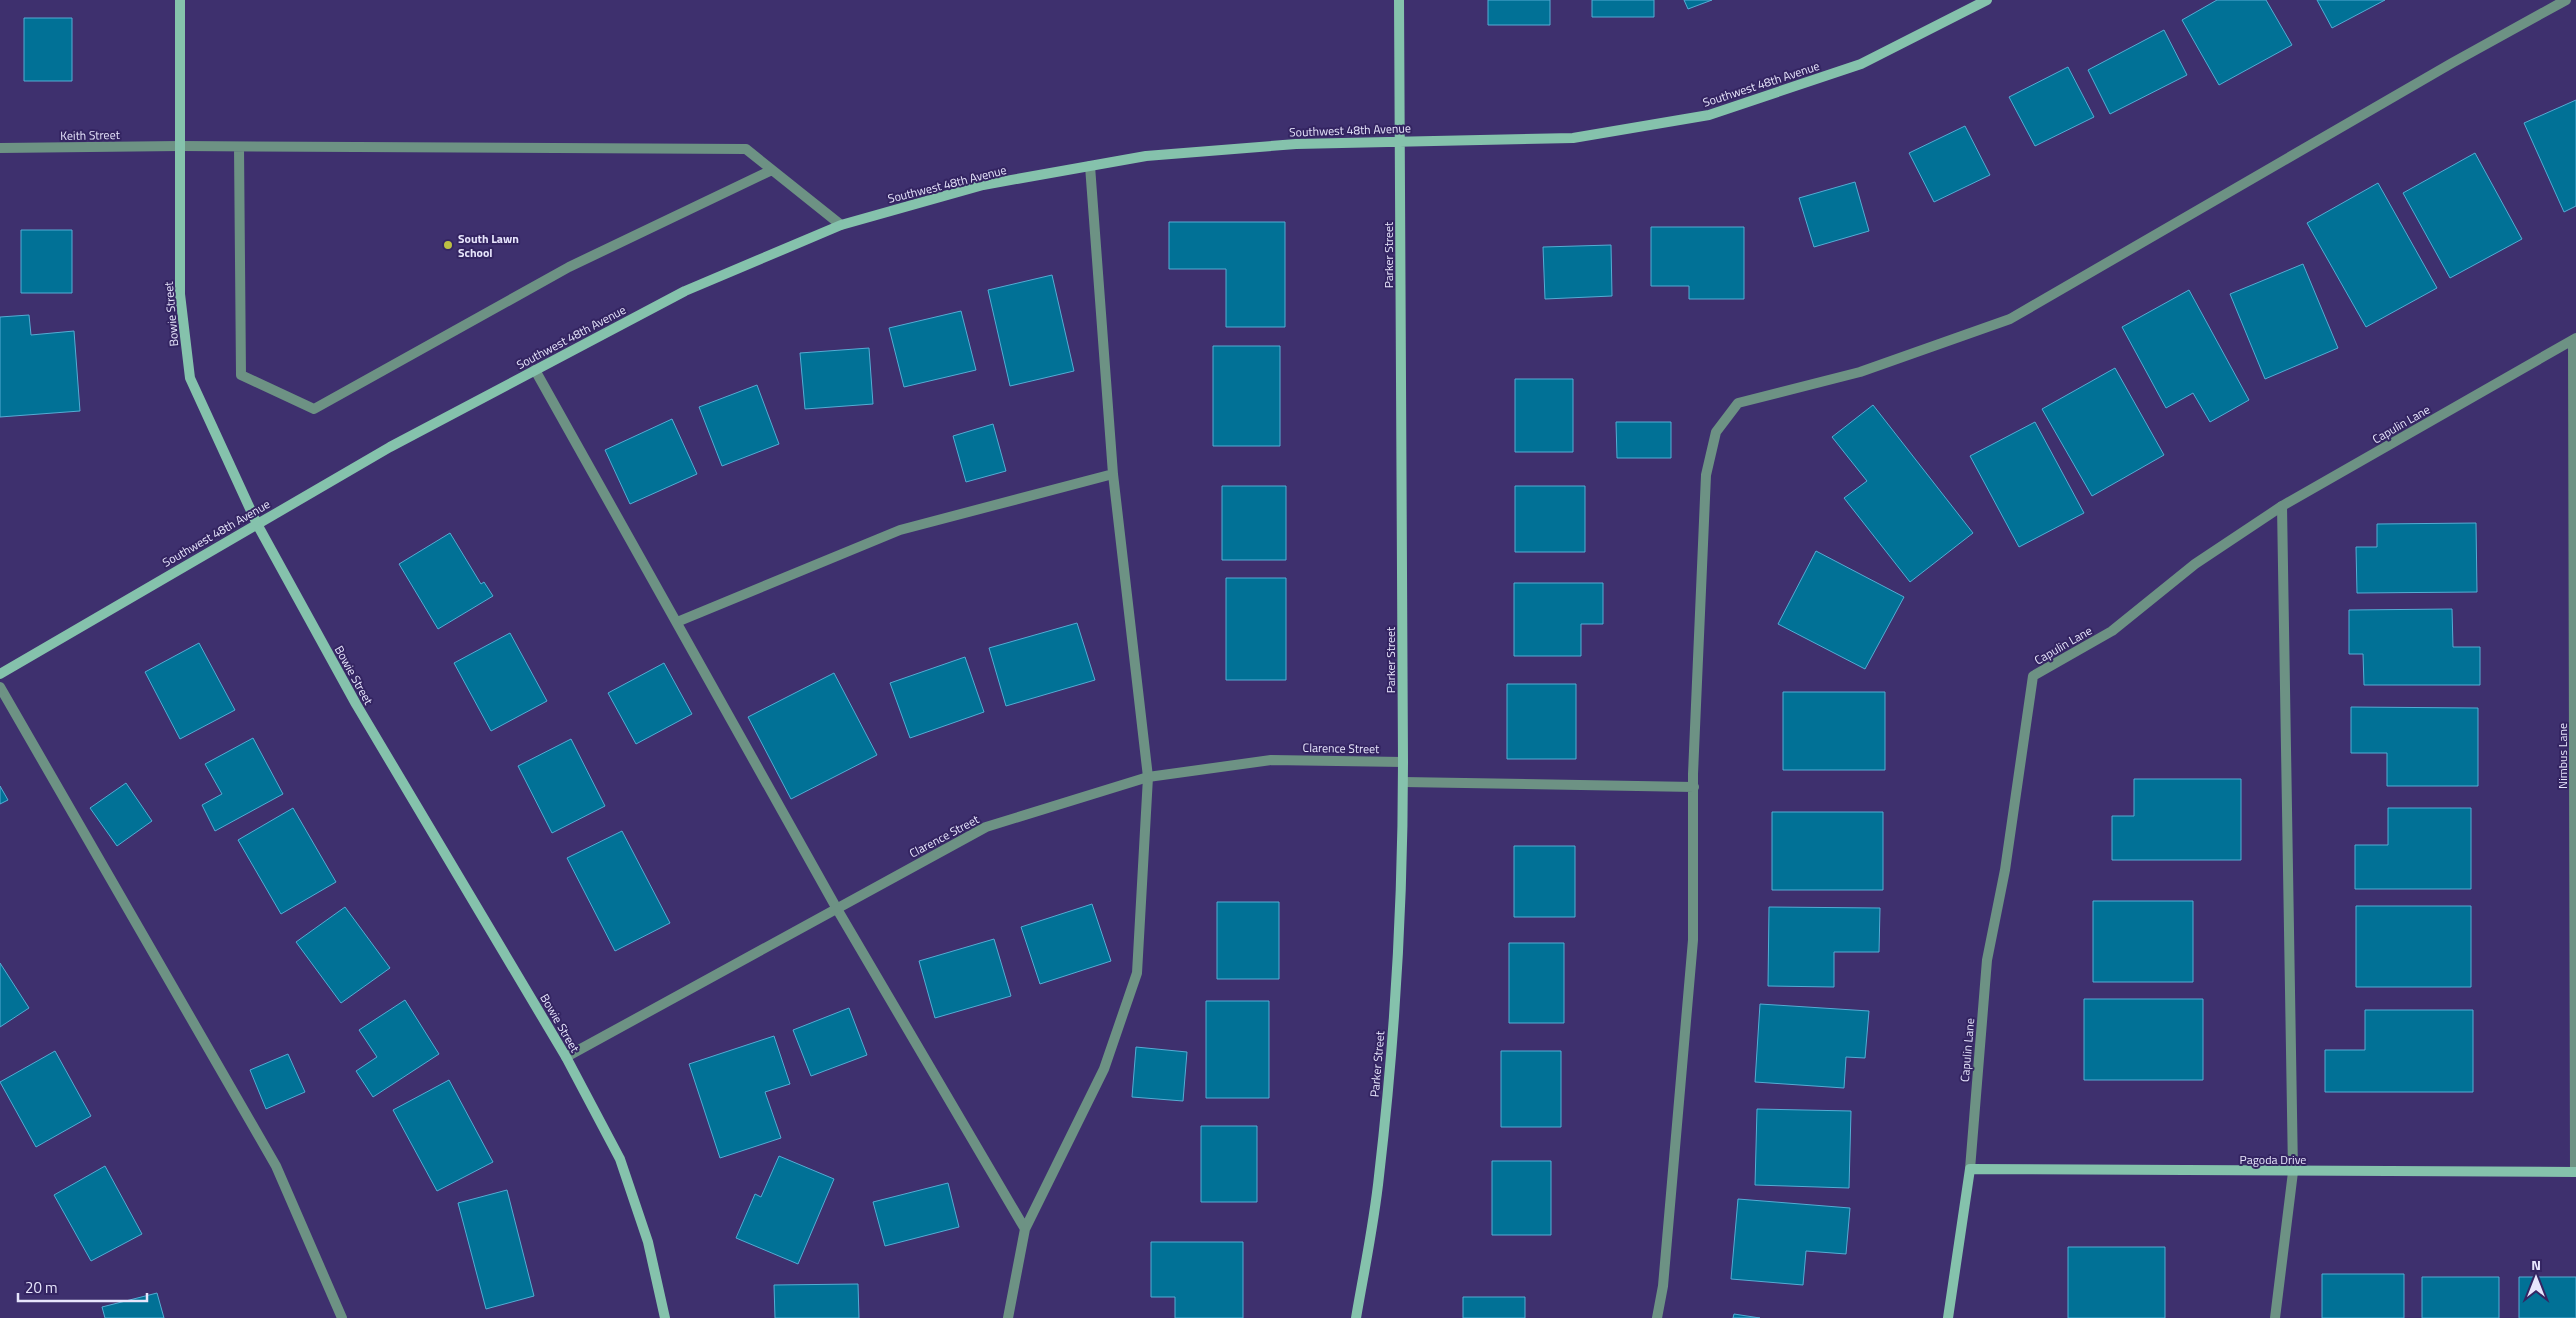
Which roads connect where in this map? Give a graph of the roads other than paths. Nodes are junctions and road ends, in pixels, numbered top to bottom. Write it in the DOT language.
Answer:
graph roads {
  1 [pos="180,0"];
  2 [pos="1399,0"];
  3 [pos="1987,0"];
  4 [pos="2566,0"];
  5 [pos="1400,141"];
  6 [pos="180,146"];
  7 [pos="239,147"];
  8 [pos="0,148"];
  9 [pos="1090,166"];
  10 [pos="772,170"];
  11 [pos="841,225"];
  12 [pos="2575,339"];
  13 [pos="535,370"];
  14 [pos="1113,474"];
  15 [pos="2282,506"];
  16 [pos="257,524"];
  17 [pos="677,622"];
  18 [pos="0,674"];
  19 [pos="0,686"];
  20 [pos="1403,762"];
  21 [pos="1148,777"];
  22 [pos="1403,782"];
  23 [pos="1694,787"];
  24 [pos="837,909"];
  25 [pos="566,1057"];
  26 [pos="1970,1169"];
  27 [pos="2293,1172"];
  28 [pos="2575,1172"];
  29 [pos="1025,1229"];
  30 [pos="342,1318"];
  31 [pos="665,1318"];
  32 [pos="1008,1318"];
  33 [pos="1356,1318"];
  34 [pos="1657,1318"];
  35 [pos="1948,1318"];
  36 [pos="2275,1318"];
  1 -- 6 [label="street, Bowie Street"];
  2 -- 5 [label="street, Parker Street"];
  3 -- 5 [label="street, Southwest 48th Avenue"];
  4 -- 23 [label="street"];
  5 -- 9 [label="street, Southwest 48th Avenue"];
  5 -- 20 [label="street, Parker Street"];
  6 -- 7 [label="street, Keith Street"];
  6 -- 8 [label="street, Keith Street"];
  6 -- 16 [label="street, Bowie Street"];
  7 -- 10 [label="street, Keith Street"];
  7 -- 10 [label="street"];
  9 -- 11 [label="street, Southwest 48th Avenue"];
  9 -- 14 [label="street"];
  10 -- 11 [label="street, Keith Street"];
  11 -- 13 [label="street, Southwest 48th Avenue"];
  12 -- 15 [label="street, Capulin Lane"];
  12 -- 28 [label="street, Nimbus Lane"];
  13 -- 16 [label="street, Southwest 48th Avenue"];
  13 -- 17 [label="street"];
  14 -- 17 [label="street"];
  14 -- 21 [label="street"];
  15 -- 26 [label="street, Capulin Lane"];
  15 -- 27 [label="street"];
  16 -- 18 [label="street, Southwest 48th Avenue"];
  16 -- 25 [label="street, Bowie Street"];
  17 -- 24 [label="street"];
  19 -- 30 [label="street"];
  20 -- 21 [label="street, Clarence Street"];
  20 -- 22 [label="street, Parker Street"];
  21 -- 24 [label="street, Clarence Street"];
  21 -- 29 [label="street"];
  22 -- 23 [label="street"];
  22 -- 33 [label="street, Parker Street"];
  23 -- 34 [label="street"];
  24 -- 25 [label="street, Clarence Street"];
  24 -- 29 [label="street"];
  25 -- 31 [label="street, Bowie Street"];
  26 -- 27 [label="street, Pagoda Drive"];
  26 -- 35 [label="street, Capulin Lane"];
  27 -- 28 [label="street, Pagoda Drive"];
  27 -- 36 [label="street"];
  29 -- 32 [label="street"];
}
